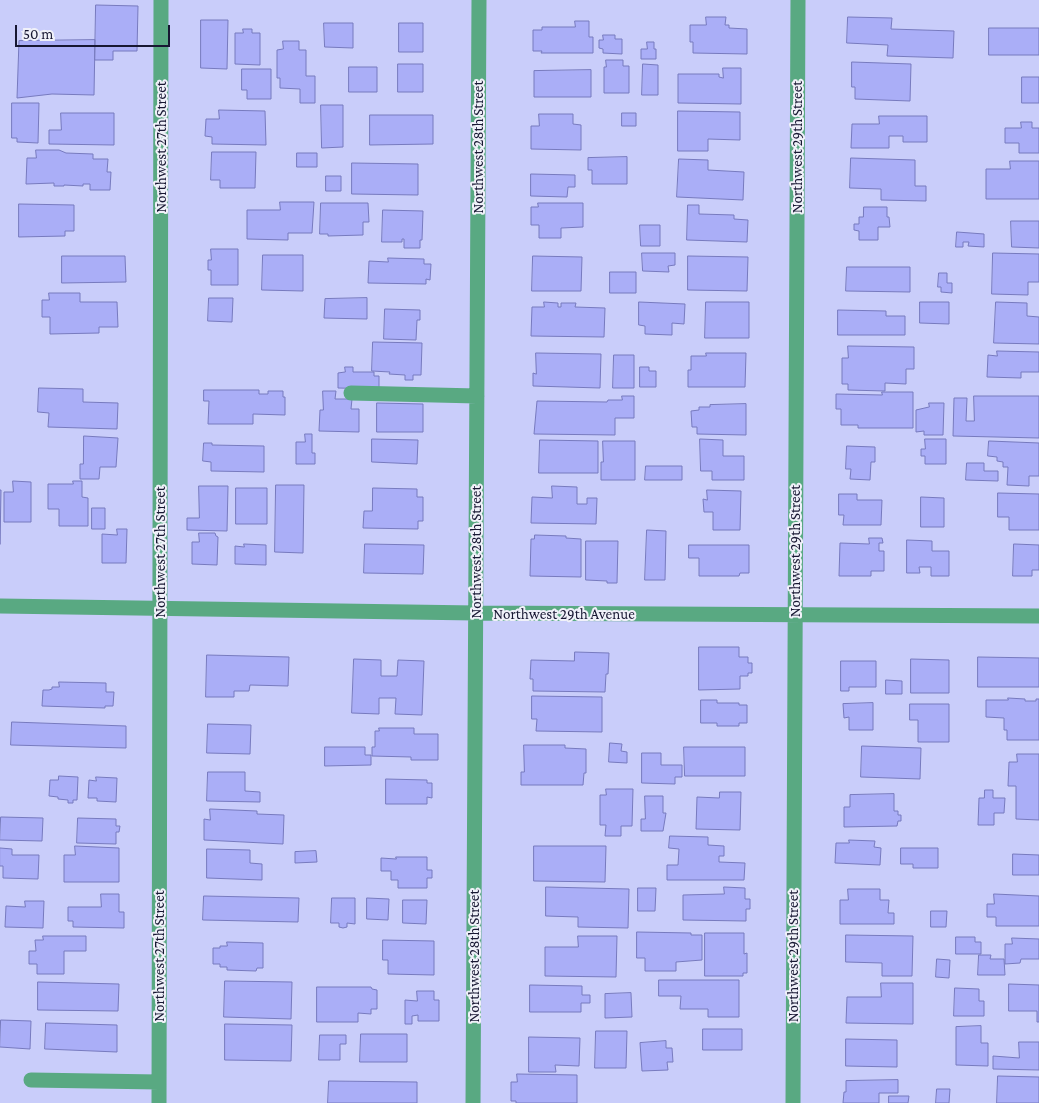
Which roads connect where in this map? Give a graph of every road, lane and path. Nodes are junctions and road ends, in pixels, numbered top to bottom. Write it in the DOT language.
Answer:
graph roads {
  1 [pos="161,0"];
  2 [pos="479,0"];
  3 [pos="798,0"];
  4 [pos="351,393"];
  5 [pos="477,396"];
  6 [pos="0,606"];
  7 [pos="160,609"];
  8 [pos="476,613"];
  9 [pos="795,616"];
  10 [pos="1039,616"];
  11 [pos="31,1080"];
  12 [pos="159,1082"];
  13 [pos="159,1103"];
  14 [pos="473,1103"];
  15 [pos="793,1103"];
  1 -- 7 [label="street, Northwest 27th Street"];
  2 -- 5 [label="street, Northwest 28th Street"];
  3 -- 9 [label="street, Northwest 29th Street"];
  4 -- 5 [label="street"];
  5 -- 8 [label="street, Northwest 28th Street"];
  6 -- 7 [label="street, Northwest 29th Avenue"];
  7 -- 8 [label="street, Northwest 29th Avenue"];
  7 -- 12 [label="street, Northwest 27th Street"];
  8 -- 9 [label="street, Northwest 29th Avenue"];
  8 -- 14 [label="street, Northwest 28th Street"];
  9 -- 10 [label="street, Northwest 29th Avenue"];
  9 -- 15 [label="street, Northwest 29th Street"];
  11 -- 12 [label="street"];
  12 -- 13 [label="street, Northwest 27th Street"];
}
